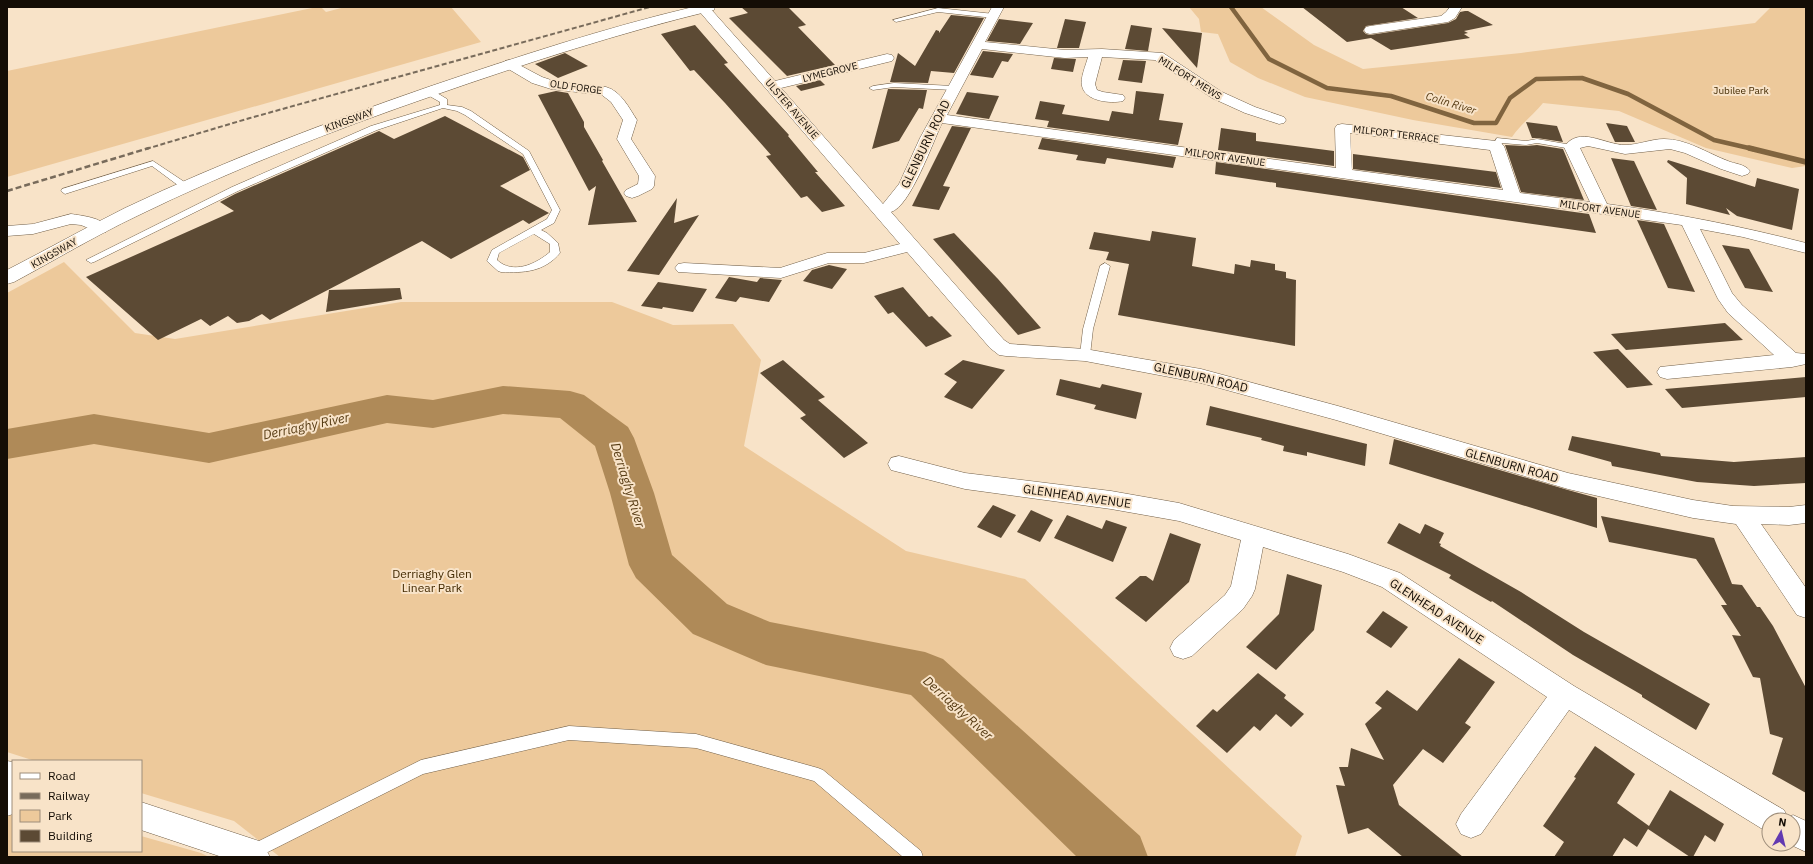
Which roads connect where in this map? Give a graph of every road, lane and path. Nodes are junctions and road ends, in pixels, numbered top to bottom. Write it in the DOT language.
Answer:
graph roads {
  1 [pos="1456,7"];
  2 [pos="706,8"];
  3 [pos="996,11"];
  4 [pos="896,20"];
  5 [pos="1370,30"];
  6 [pos="976,44"];
  7 [pos="1096,53"];
  8 [pos="887,58"];
  9 [pos="510,64"];
  10 [pos="772,86"];
  11 [pos="873,88"];
  12 [pos="953,88"];
  13 [pos="429,92"];
  14 [pos="1118,98"];
  15 [pos="443,106"];
  16 [pos="938,118"];
  17 [pos="1279,120"];
  18 [pos="1496,146"];
  19 [pos="1572,147"];
  20 [pos="1742,170"];
  21 [pos="1344,173"];
  22 [pos="186,186"];
  23 [pos="645,190"];
  24 [pos="65,191"];
  25 [pos="1512,196"];
  26 [pos="1601,209"];
  27 [pos="880,210"];
  28 [pos="1688,221"];
  29 [pos="100,228"];
  30 [pos="533,230"];
  31 [pos="7,231"];
  32 [pos="911,246"];
  33 [pos="1806,248"];
  34 [pos="91,260"];
  35 [pos="1105,266"];
  36 [pos="684,268"];
  37 [pos="7,278"];
  38 [pos="1085,354"];
  39 [pos="1799,359"];
  40 [pos="1667,372"];
  41 [pos="899,464"];
  42 [pos="1806,514"];
  43 [pos="1742,515"];
  44 [pos="1253,536"];
  45 [pos="1806,608"];
  46 [pos="1183,648"];
  47 [pos="1565,694"];
  48 [pos="1761,812"];
  49 [pos="142,816"];
  50 [pos="1472,824"];
  51 [pos="253,855"];
  52 [pos="915,857"];
  1 -- 5 [label="street"];
  2 -- 9 [label="main road, KINGSWAY"];
  2 -- 10 [label="street, ULSTER AVENUE"];
  3 -- 4 [label="lane"];
  3 -- 6 [label="street, GLENBURN ROAD"];
  6 -- 7 [label="street, MILFORT MEWS"];
  6 -- 12 [label="street, GLENBURN ROAD"];
  7 -- 14 [label="street"];
  7 -- 17 [label="street, MILFORT MEWS"];
  8 -- 10 [label="street, LYMEGROVE"];
  9 -- 13 [label="main road, KINGSWAY"];
  9 -- 23 [label="street, OLD FORGE"];
  10 -- 27 [label="street, ULSTER AVENUE"];
  11 -- 12 [label="lane"];
  12 -- 16 [label="street, GLENBURN ROAD"];
  13 -- 15 [label="lane"];
  13 -- 22 [label="main road, KINGSWAY"];
  15 -- 30 [label="lane"];
  15 -- 34 [label="lane"];
  16 -- 21 [label="street, MILFORT AVENUE"];
  16 -- 27 [label="street, GLENBURN ROAD"];
  18 -- 19 [label="lane"];
  18 -- 21 [label="street, MILFORT TERRACE"];
  18 -- 25 [label="street"];
  19 -- 20 [label="street"];
  19 -- 26 [label="street"];
  21 -- 25 [label="street, MILFORT AVENUE"];
  22 -- 24 [label="lane"];
  22 -- 29 [label="main road, KINGSWAY"];
  25 -- 26 [label="street, MILFORT AVENUE"];
  26 -- 28 [label="street, MILFORT AVENUE"];
  27 -- 32 [label="street, GLENBURN ROAD"];
  28 -- 33 [label="street, MILFORT AVENUE"];
  28 -- 39 [label="street"];
  29 -- 31 [label="street"];
  29 -- 37 [label="main road, KINGSWAY"];
  30 -- 30 [label="lane"];
  32 -- 36 [label="street"];
  32 -- 38 [label="street, GLENBURN ROAD"];
  35 -- 38 [label="lane"];
  38 -- 43 [label="street, GLENBURN ROAD"];
  39 -- 40 [label="street"];
  41 -- 44 [label="street, GLENHEAD AVENUE"];
  42 -- 43 [label="street, GLENBURN ROAD"];
  43 -- 45 [label="street"];
  44 -- 46 [label="street"];
  44 -- 47 [label="street, GLENHEAD AVENUE"];
  47 -- 48 [label="street, GLENHEAD AVENUE"];
  47 -- 50 [label="street"];
  49 -- 51 [label="street"];
  51 -- 52 [label="lane"];
}
